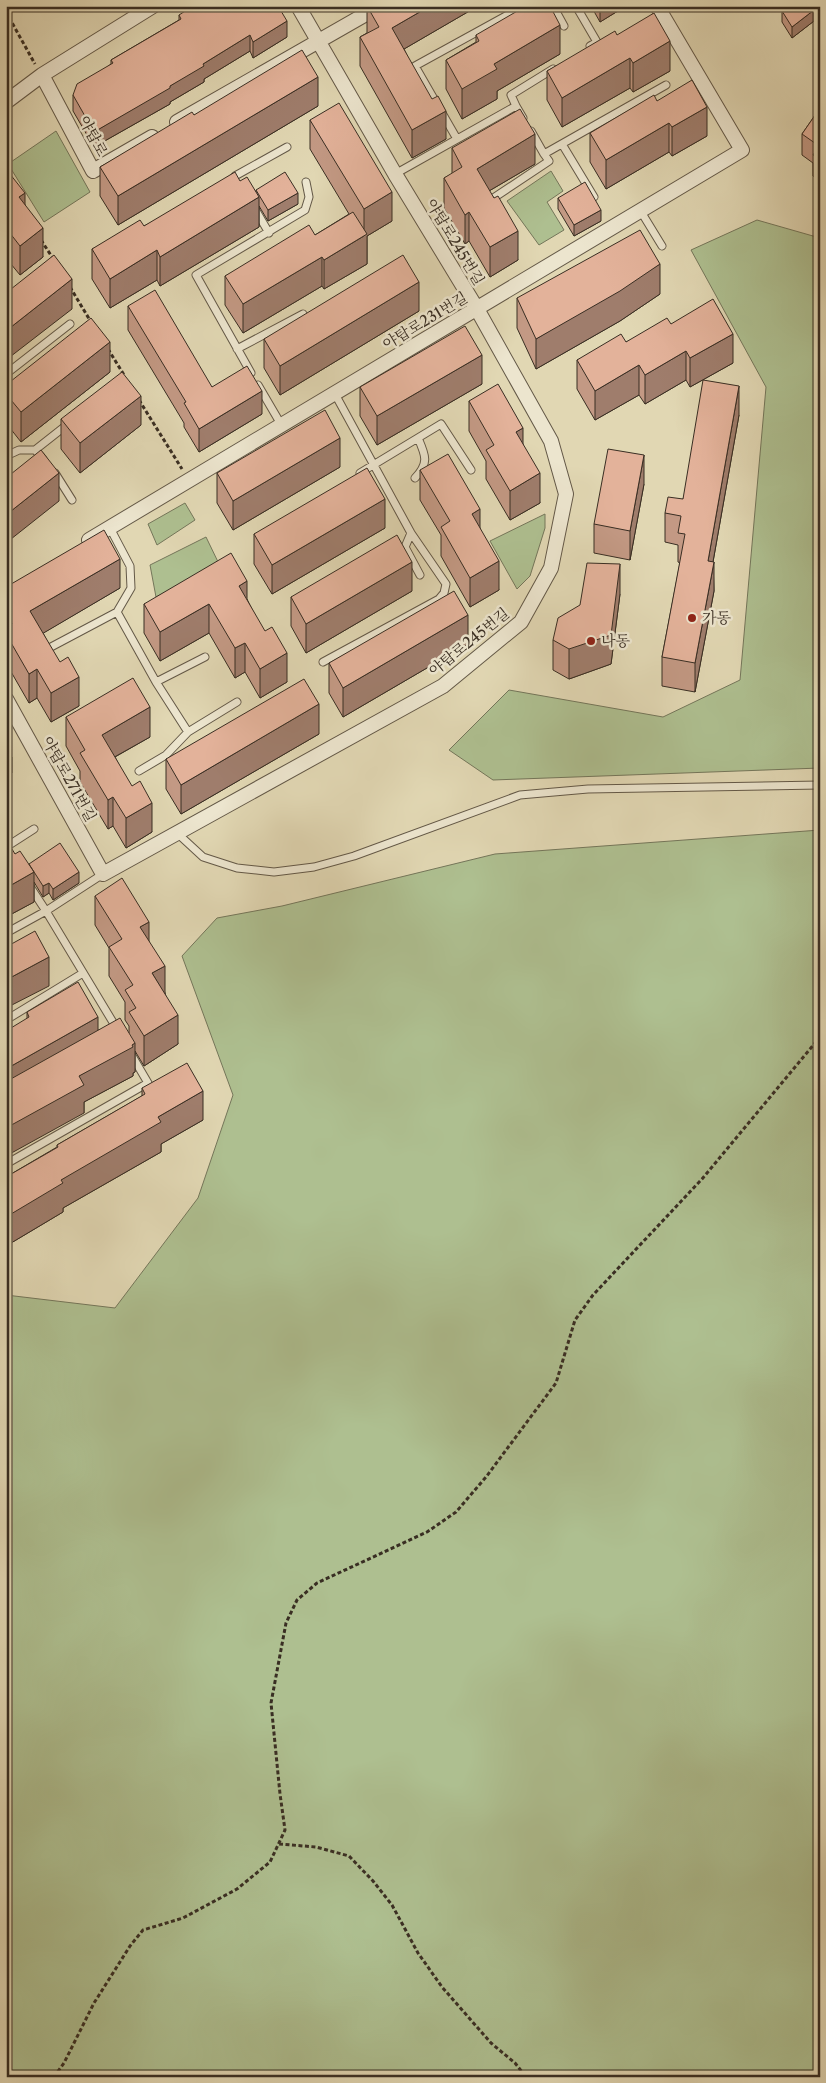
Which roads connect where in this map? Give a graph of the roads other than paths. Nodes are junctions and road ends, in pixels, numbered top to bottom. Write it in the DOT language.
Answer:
graph roads {
  1 [pos="153,6"];
  2 [pos="298,6"];
  3 [pos="380,6"];
  4 [pos="524,6"];
  5 [pos="553,6"];
  6 [pos="576,6"];
  7 [pos="657,6"];
  8 [pos="564,26"];
  9 [pos="318,41"];
  10 [pos="581,52"];
  11 [pos="558,66"];
  12 [pos="42,75"];
  13 [pos="666,85"];
  14 [pos="6,102"];
  15 [pos="516,106"];
  16 [pos="457,139"];
  17 [pos="562,144"];
  18 [pos="288,147"];
  19 [pos="544,154"];
  20 [pos="395,174"];
  21 [pos="235,176"];
  22 [pos="226,181"];
  23 [pos="306,182"];
  24 [pos="240,184"];
  25 [pos="594,197"];
  26 [pos="250,200"];
  27 [pos="494,209"];
  28 [pos="640,210"];
  29 [pos="269,233"];
  30 [pos="662,246"];
  31 [pos="477,309"];
  32 [pos="303,314"];
  33 [pos="70,324"];
  34 [pos="237,348"];
  35 [pos="6,374"];
  36 [pos="335,394"];
  37 [pos="74,419"];
  38 [pos="282,426"];
  39 [pos="418,438"];
  40 [pos="35,450"];
  41 [pos="6,456"];
  42 [pos="373,466"];
  43 [pos="471,470"];
  44 [pos="415,478"];
  45 [pos="350,480"];
  46 [pos="72,500"];
  47 [pos="110,528"];
  48 [pos="411,534"];
  49 [pos="75,548"];
  50 [pos="420,575"];
  51 [pos="117,612"];
  52 [pos="51,647"];
  53 [pos="206,657"];
  54 [pos="323,662"];
  55 [pos="156,682"];
  56 [pos="6,700"];
  57 [pos="237,702"];
  58 [pos="188,732"];
  59 [pos="139,771"];
  60 [pos="820,786"];
  61 [pos="34,829"];
  62 [pos="176,833"];
  63 [pos="6,848"];
  64 [pos="11,857"];
  65 [pos="103,874"];
  66 [pos="26,880"];
  67 [pos="46,912"];
  68 [pos="6,933"];
  69 [pos="83,973"];
  70 [pos="6,1020"];
  71 [pos="122,1038"];
  72 [pos="126,1046"];
  73 [pos="6,1164"];
  1 -- 12 [label="street"];
  2 -- 9 [label="street, 야탑로245번길"];
  3 -- 9 [label="street"];
  4 -- 16 [label="lane"];
  5 -- 8 [label="lane"];
  6 -- 10 [label="lane"];
  7 -- 28 [label="street, 야탑로231번길"];
  9 -- 12 [label="street, 야탑로"];
  9 -- 20 [label="street, 야탑로245번길"];
  11 -- 15 [label="lane"];
  12 -- 14 [label="street"];
  13 -- 17 [label="lane"];
  15 -- 16 [label="lane"];
  15 -- 19 [label="lane"];
  16 -- 20 [label="lane"];
  17 -- 19 [label="lane"];
  17 -- 25 [label="lane"];
  18 -- 21 [label="lane"];
  19 -- 27 [label="lane"];
  20 -- 31 [label="street, 야탑로245번길"];
  21 -- 22 [label="lane"];
  21 -- 24 [label="lane"];
  23 -- 29 [label="lane"];
  26 -- 29 [label="lane"];
  28 -- 30 [label="lane"];
  28 -- 31 [label="street, 야탑로231번길"];
  29 -- 34 [label="lane"];
  31 -- 36 [label="street, 야탑로231번길"];
  31 -- 62 [label="street, 야탑로245번길"];
  32 -- 34 [label="lane"];
  33 -- 35 [label="lane"];
  34 -- 38 [label="lane"];
  36 -- 38 [label="street, 야탑로231번길"];
  36 -- 42 [label="lane"];
  37 -- 40 [label="lane"];
  38 -- 47 [label="street, 야탑로231번길"];
  39 -- 42 [label="lane"];
  39 -- 43 [label="lane"];
  39 -- 44 [label="lane"];
  40 -- 41 [label="lane"];
  40 -- 46 [label="lane"];
  42 -- 45 [label="lane"];
  42 -- 48 [label="lane"];
  47 -- 49 [label="street, 야탑로231번길"];
  47 -- 51 [label="lane"];
  48 -- 50 [label="lane"];
  48 -- 54 [label="lane"];
  51 -- 52 [label="lane"];
  51 -- 55 [label="lane"];
  53 -- 55 [label="lane"];
  55 -- 58 [label="lane"];
  56 -- 65 [label="street, 야탑로271번길"];
  57 -- 58 [label="lane"];
  58 -- 59 [label="lane"];
  60 -- 62 [label="lane"];
  61 -- 63 [label="lane"];
  62 -- 65 [label="street, 야탑로245번길"];
  63 -- 64 [label="lane"];
  65 -- 67 [label="lane"];
  66 -- 67 [label="lane"];
  67 -- 68 [label="lane"];
  67 -- 69 [label="lane"];
  69 -- 70 [label="lane"];
  69 -- 71 [label="lane"];
  72 -- 73 [label="lane"];
}
